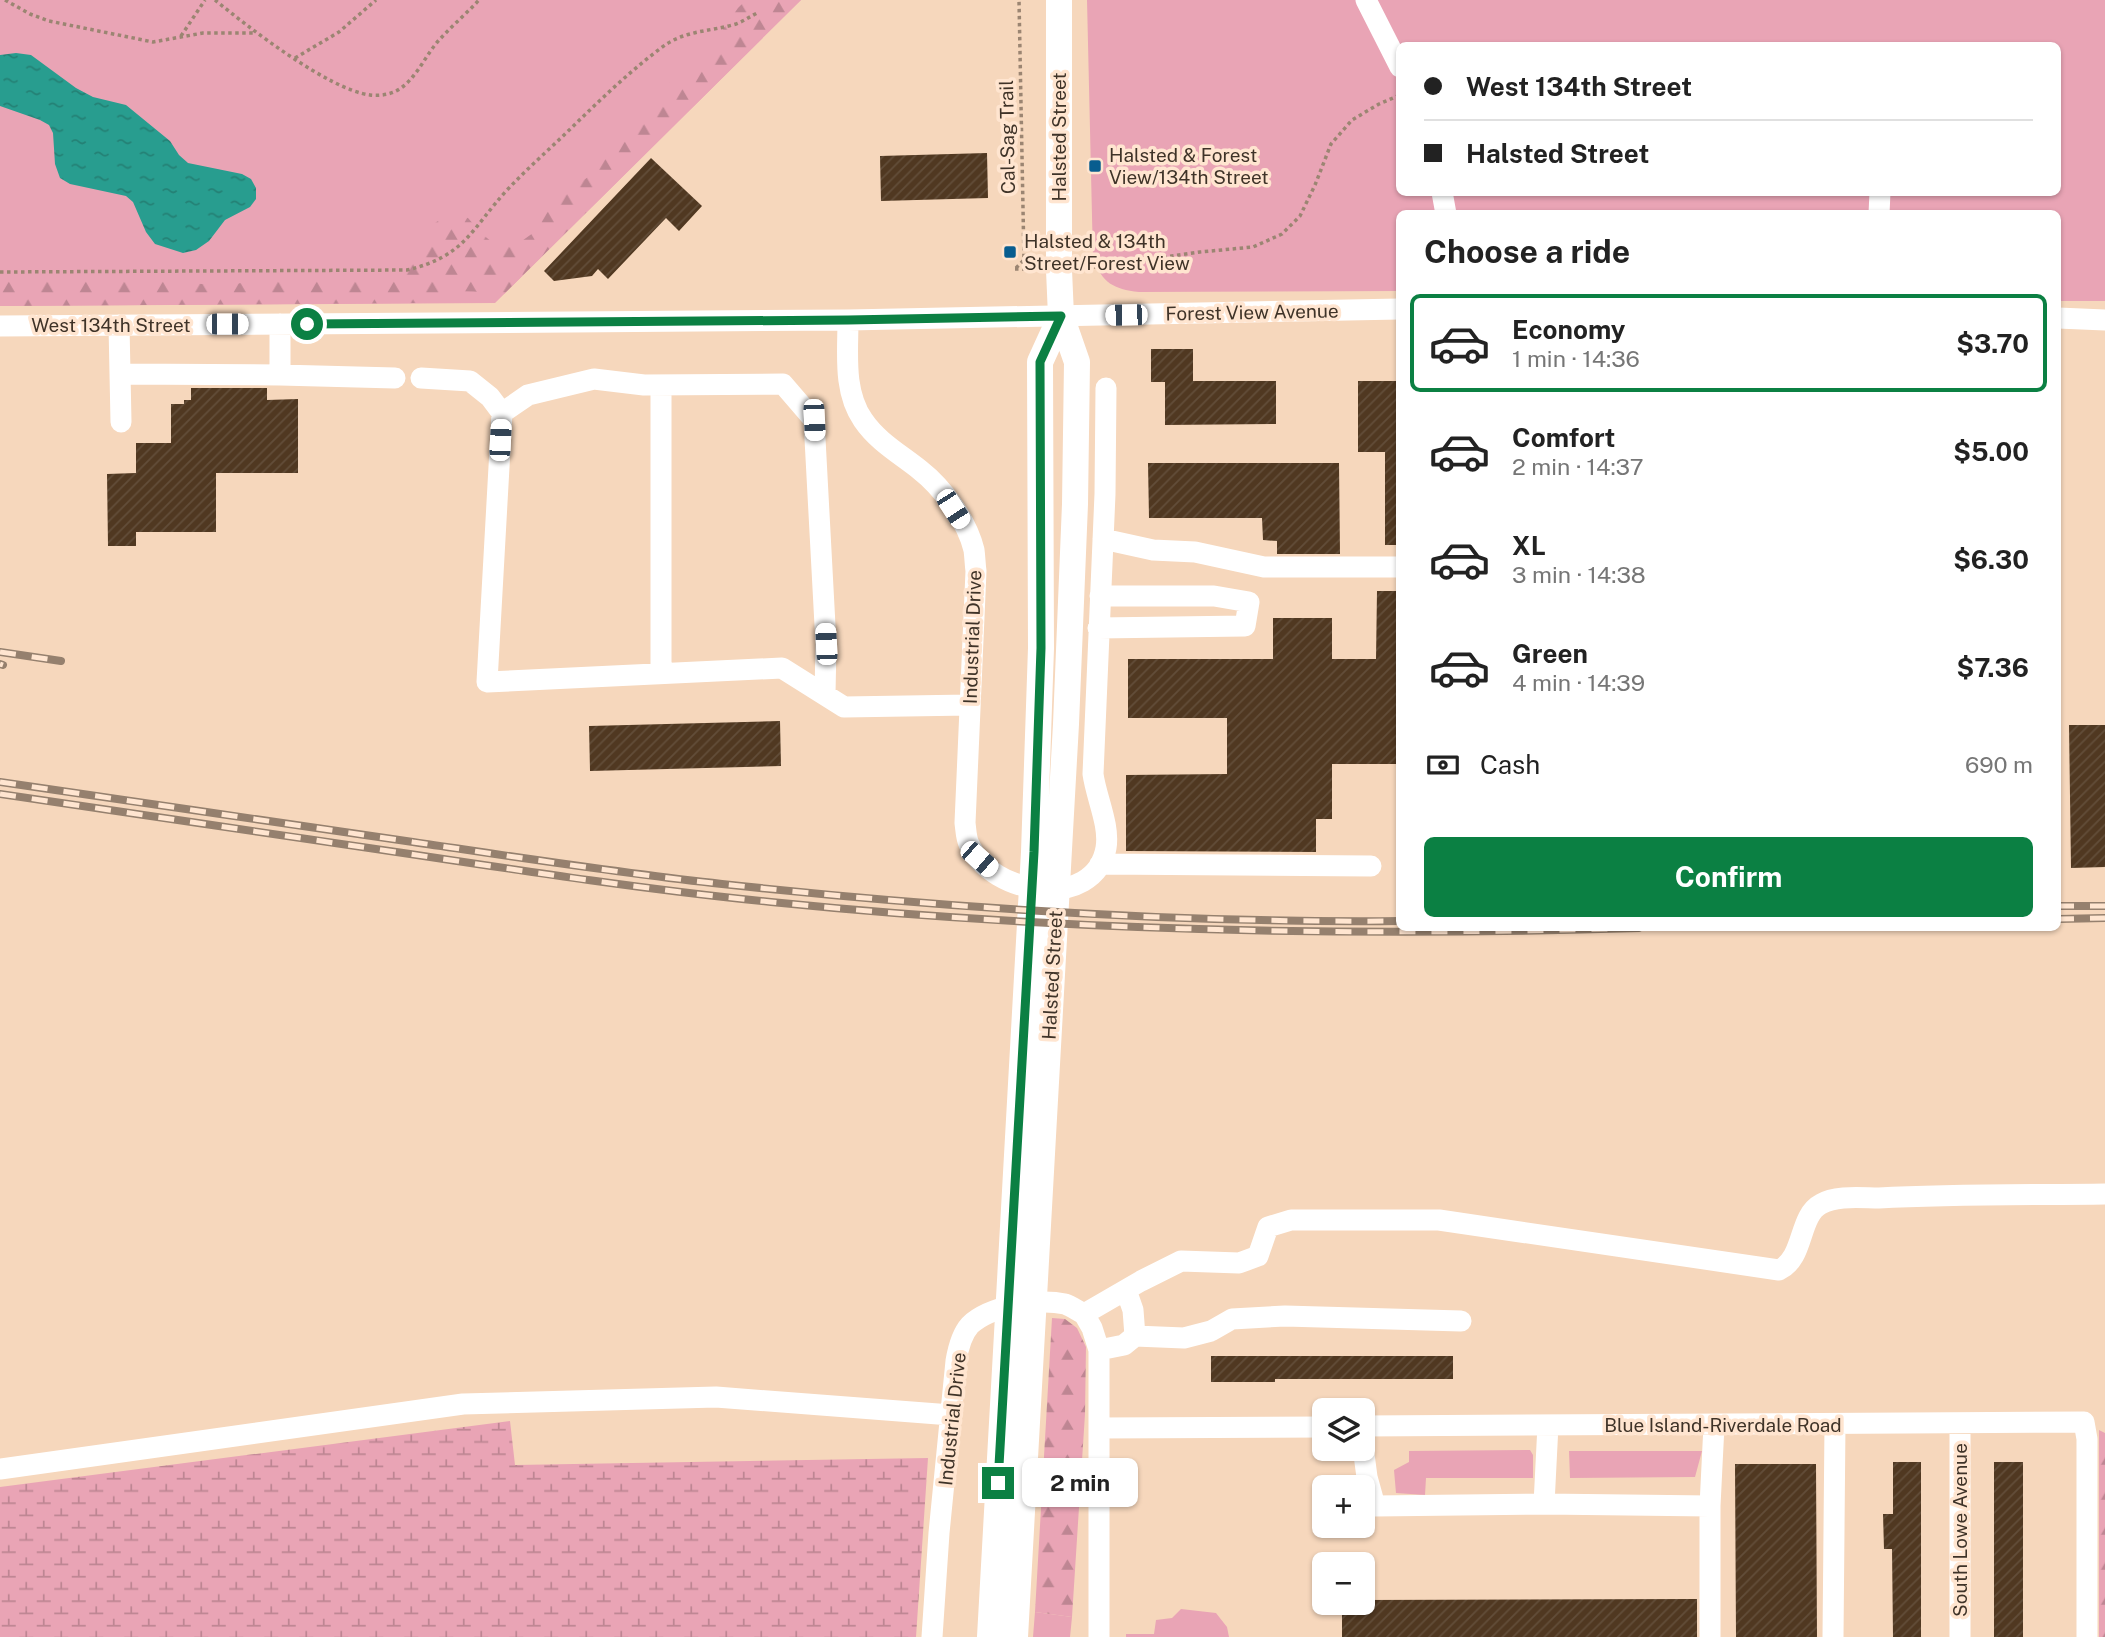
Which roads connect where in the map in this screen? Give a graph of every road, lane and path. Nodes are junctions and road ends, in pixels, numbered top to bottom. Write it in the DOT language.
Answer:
graph roads {
  1 [pos="5,0"];
  2 [pos="205,0"];
  3 [pos="215,0"];
  4 [pos="376,0"];
  5 [pos="479,0"];
  6 [pos="1019,0"];
  7 [pos="1059,0"];
  8 [pos="1366,0"];
  9 [pos="759,12"];
  10 [pos="255,33"];
  11 [pos="181,36"];
  12 [pos="295,58"];
  13 [pos="1396,59"];
  14 [pos="1396,97"];
  15 [pos="1015,269"];
  16 [pos="1093,269"];
  17 [pos="0,272"];
  18 [pos="1396,309"];
  19 [pos="1061,316"];
  20 [pos="2061,318"];
  21 [pos="848,320"];
  22 [pos="2105,320"];
  23 [pos="281,324"];
  24 [pos="119,325"];
  25 [pos="0,326"];
  26 [pos="120,374"];
  27 [pos="281,375"];
  28 [pos="395,378"];
  29 [pos="421,378"];
  30 [pos="661,385"];
  31 [pos="1106,388"];
  32 [pos="502,413"];
  33 [pos="121,422"];
  34 [pos="1103,539"];
  35 [pos="1396,567"];
  36 [pos="1100,596"];
  37 [pos="1098,628"];
  38 [pos="661,674"];
  39 [pos="825,694"];
  40 [pos="969,705"];
  41 [pos="1046,852"];
  42 [pos="1100,864"];
  43 [pos="1371,866"];
  44 [pos="2105,1194"];
  45 [pos="1126,1290"];
  46 [pos="1084,1314"];
  47 [pos="1461,1321"];
  48 [pos="1019,1327"];
  49 [pos="1135,1336"];
  50 [pos="1099,1350"];
  51 [pos="951,1415"];
  52 [pos="1960,1423"];
  53 [pos="1714,1424"];
  54 [pos="1835,1424"];
  55 [pos="1375,1426"];
  56 [pos="1548,1426"];
  57 [pos="1312,1427"];
  58 [pos="1099,1428"];
  59 [pos="1365,1461"];
  60 [pos="0,1469"];
  61 [pos="1544,1504"];
  62 [pos="1710,1506"];
  63 [pos="932,1637"];
  64 [pos="990,1637"];
  65 [pos="1015,1637"];
  66 [pos="1099,1637"];
  67 [pos="1710,1637"];
  68 [pos="1833,1637"];
  69 [pos="1960,1637"];
  70 [pos="2087,1637"];
  1 -- 11 [label="path"];
  2 -- 11 [label="path"];
  3 -- 10 [label="path"];
  4 -- 12 [label="path"];
  5 -- 12 [label="path"];
  6 -- 15 [label="path, Cal-Sag Trail"];
  7 -- 19 [label="main road, Halsted Street"];
  8 -- 13 [label="street"];
  9 -- 17 [label="path"];
  10 -- 11 [label="path"];
  10 -- 12 [label="path"];
  14 -- 16 [label="path"];
  18 -- 19 [label="street, Forest View Avenue"];
  19 -- 21 [label="street, West 134th Street"];
  19 -- 41 [label="main road, Halsted Street"];
  19 -- 41 [label="main road, Halsted Street"];
  20 -- 22 [label="street"];
  21 -- 23 [label="street, West 134th Street"];
  21 -- 40 [label="street, Industrial Drive"];
  23 -- 24 [label="street, West 134th Street"];
  23 -- 27 [label="street"];
  24 -- 25 [label="street, West 134th Street"];
  24 -- 26 [label="street"];
  26 -- 27 [label="street"];
  26 -- 33 [label="street"];
  27 -- 28 [label="street"];
  29 -- 32 [label="street"];
  30 -- 32 [label="street"];
  30 -- 38 [label="street"];
  30 -- 39 [label="street"];
  31 -- 34 [label="street"];
  32 -- 38 [label="street"];
  34 -- 35 [label="street"];
  34 -- 36 [label="street"];
  36 -- 37 [label="street"];
  36 -- 37 [label="street"];
  37 -- 42 [label="street"];
  38 -- 39 [label="street"];
  39 -- 40 [label="street"];
  40 -- 42 [label="street, Industrial Drive"];
  41 -- 48 [label="main road, Halsted Street"];
  42 -- 43 [label="street"];
  44 -- 45 [label="street"];
  45 -- 46 [label="street"];
  45 -- 49 [label="street"];
  46 -- 50 [label="street"];
  46 -- 51 [label="street, Industrial Drive"];
  47 -- 49 [label="street"];
  48 -- 64 [label="main road, Halsted Street"];
  48 -- 65 [label="main road, Halsted Street"];
  49 -- 50 [label="street"];
  50 -- 58 [label="street"];
  51 -- 60 [label="street"];
  51 -- 63 [label="street, Industrial Drive"];
  52 -- 54 [label="street, Blue Island-Riverdale Road"];
  52 -- 69 [label="street, South Lowe Avenue"];
  52 -- 70 [label="street, Blue Island-Riverdale Road"];
  53 -- 54 [label="street, Blue Island-Riverdale Road"];
  53 -- 56 [label="street, Blue Island-Riverdale Road"];
  53 -- 62 [label="street"];
  54 -- 68 [label="street"];
  55 -- 56 [label="street, Blue Island-Riverdale Road"];
  56 -- 61 [label="street"];
  57 -- 58 [label="street"];
  58 -- 66 [label="street"];
  59 -- 61 [label="street"];
  61 -- 62 [label="street"];
  62 -- 67 [label="street"];
}
